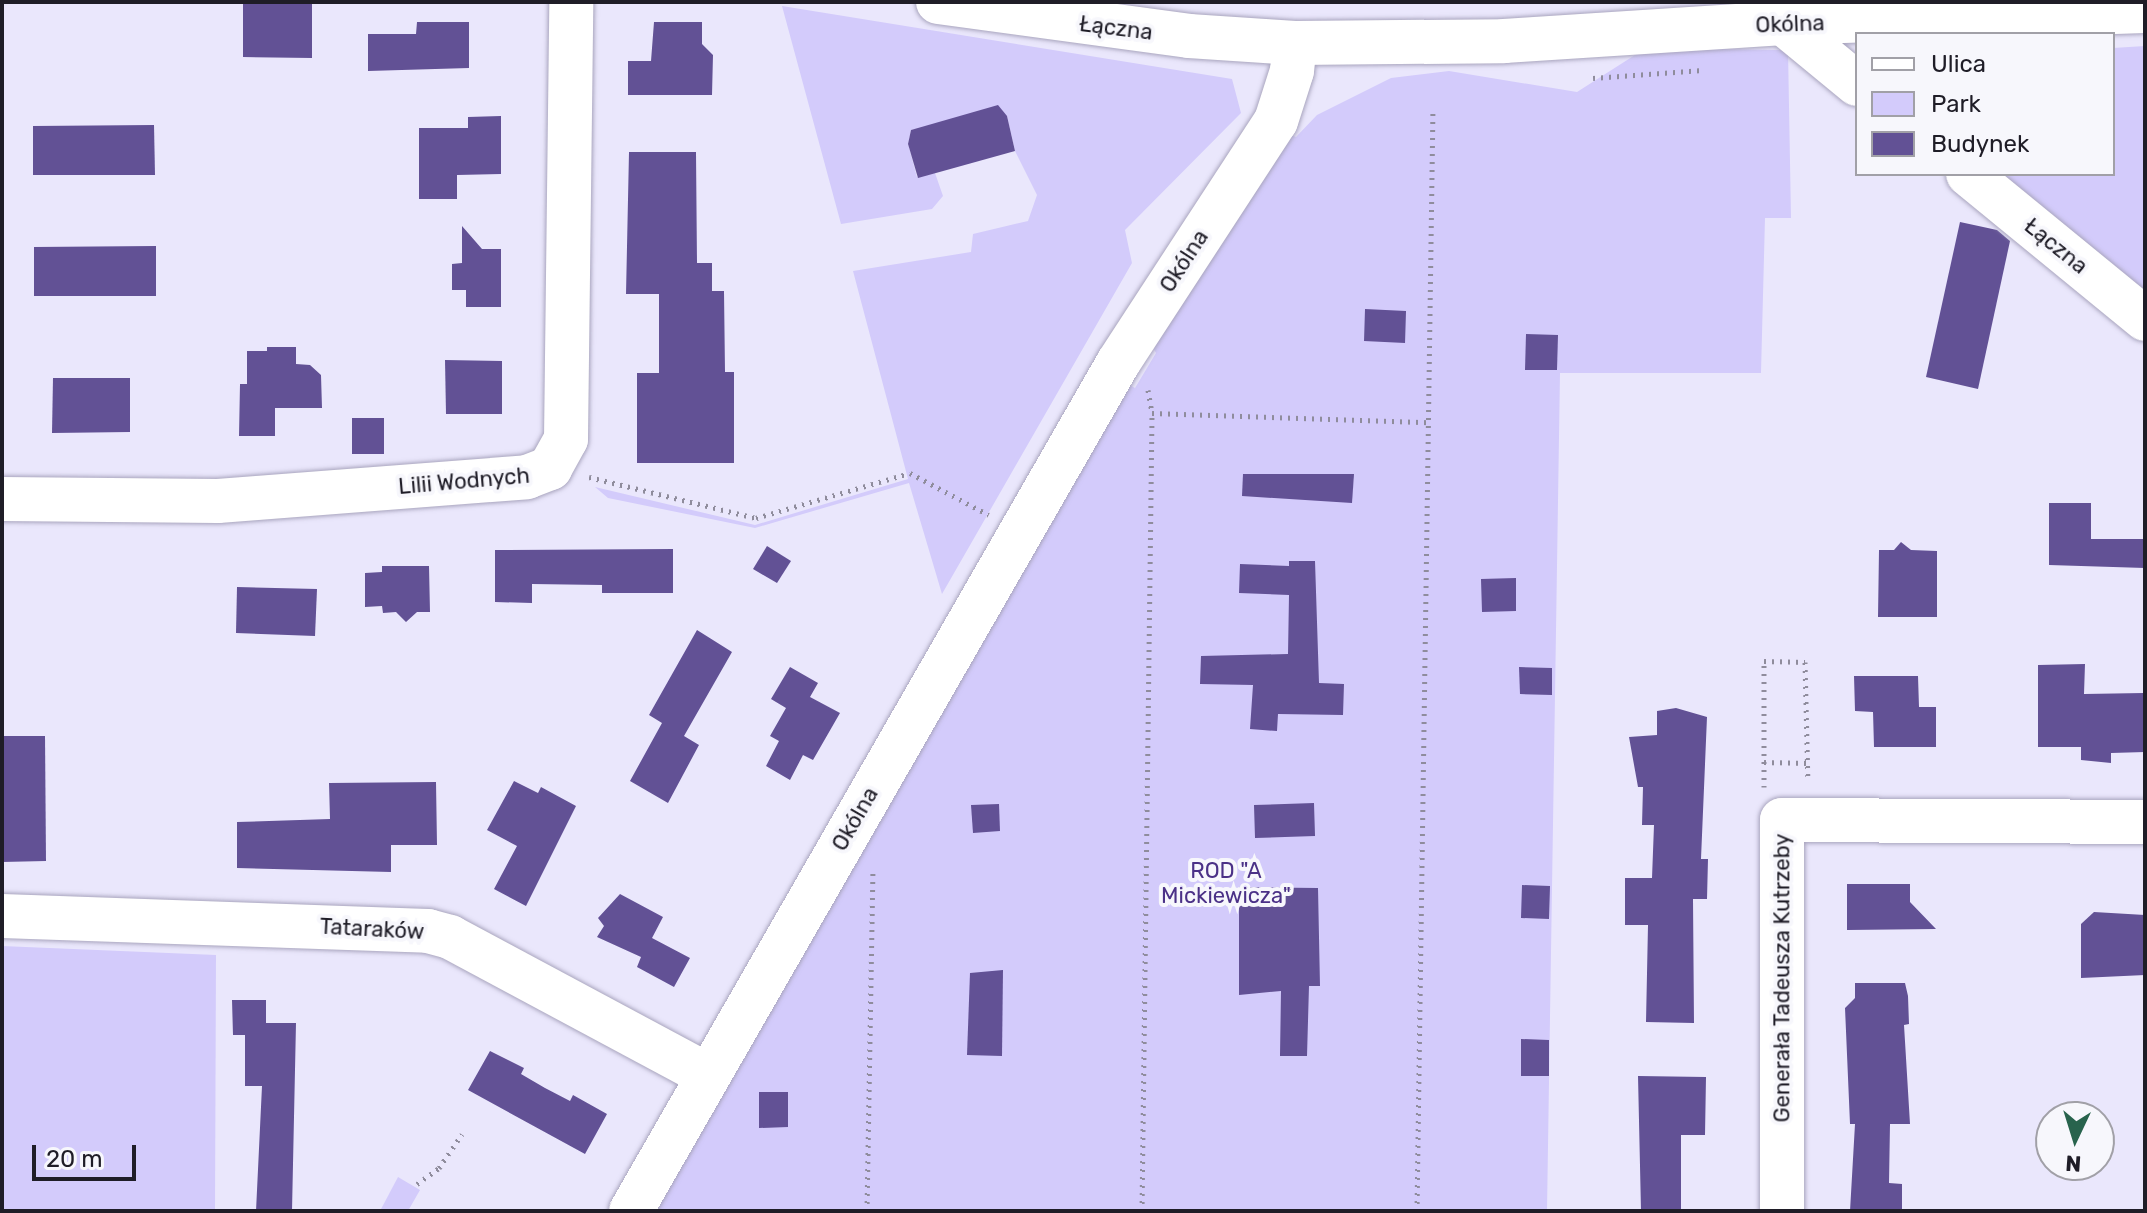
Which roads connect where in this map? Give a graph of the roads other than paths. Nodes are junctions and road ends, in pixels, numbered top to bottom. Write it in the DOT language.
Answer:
graph roads {
  1 [pos="571,2"];
  2 [pos="938,2"];
  3 [pos="2145,11"];
  4 [pos="1783,23"];
  5 [pos="1295,43"];
  6 [pos="1855,82"];
  7 [pos="1970,176"];
  8 [pos="2145,319"];
  9 [pos="2,499"];
  10 [pos="2145,822"];
  11 [pos="2,916"];
  12 [pos="707,1075"];
  13 [pos="631,1211"];
  14 [pos="1782,1211"];
  1 -- 9 [label="street, Lilii Wodnych"];
  2 -- 5 [label="street, Łączna"];
  3 -- 4 [label="street, Okólna"];
  4 -- 5 [label="street, Okólna"];
  4 -- 6 [label="street"];
  5 -- 12 [label="street, Okólna"];
  7 -- 8 [label="street, Łączna"];
  10 -- 14 [label="street, Generała Tadeusza Kutrzeby"];
  11 -- 12 [label="street, Tataraków"];
  12 -- 13 [label="street, Okólna"];
}
